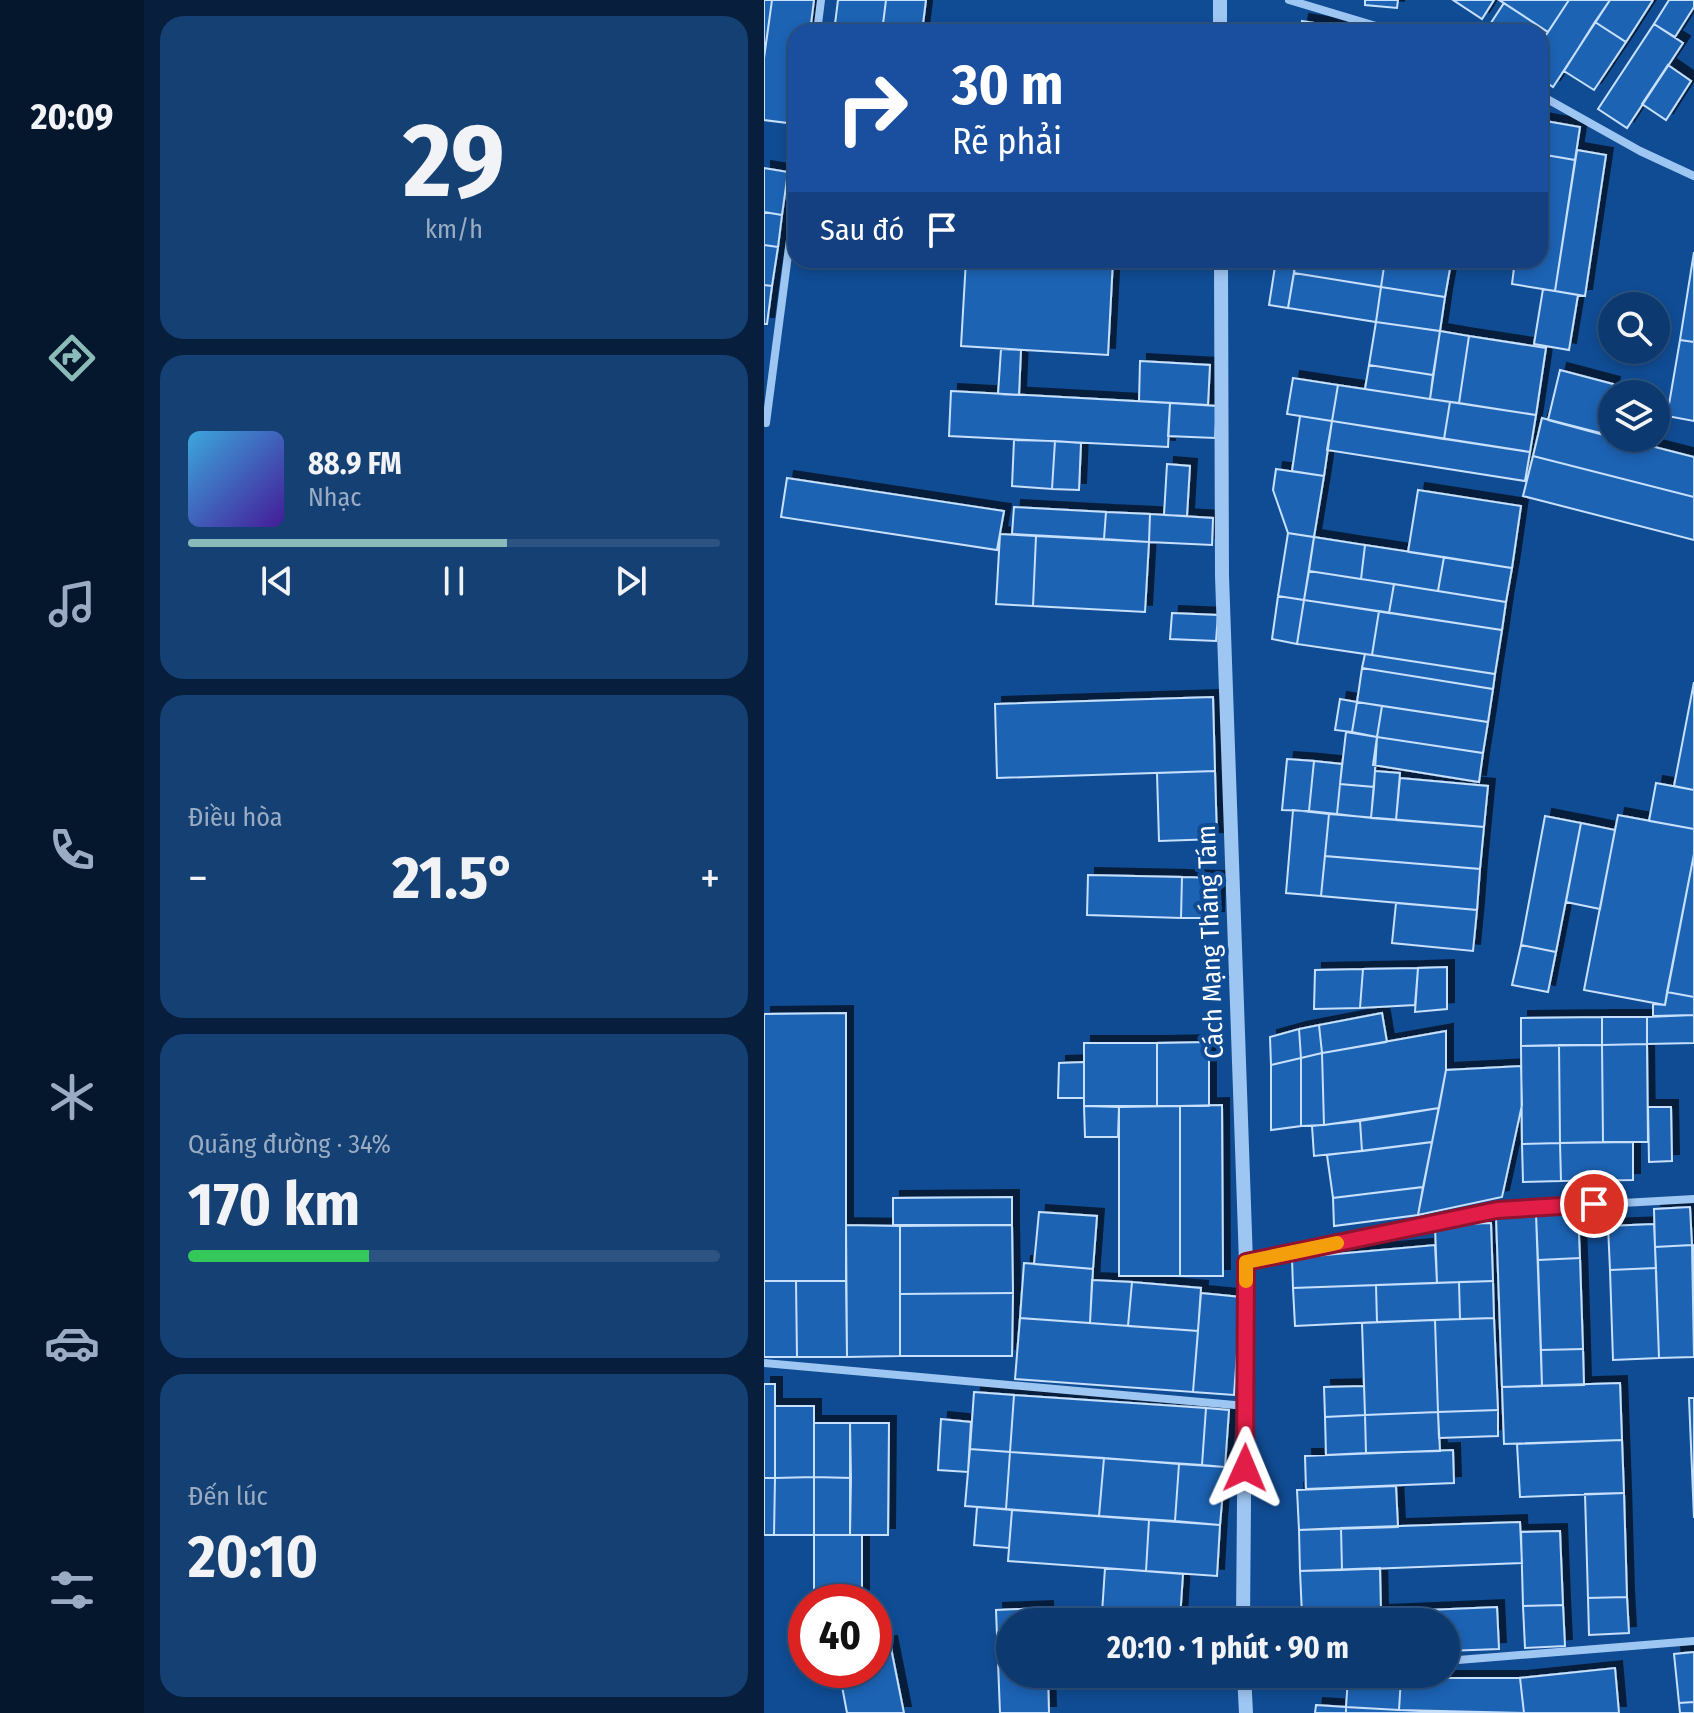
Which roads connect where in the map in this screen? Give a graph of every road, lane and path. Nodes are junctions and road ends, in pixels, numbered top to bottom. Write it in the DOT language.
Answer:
graph roads {
  1 [pos="821,0"];
  2 [pos="1220,0"];
  3 [pos="1289,0"];
  4 [pos="818,24"];
  5 [pos="1220,24"];
  6 [pos="1369,24"];
  7 [pos="1548,99"];
  8 [pos="1694,176"];
  9 [pos="788,255"];
  10 [pos="1221,268"];
  11 [pos="766,423"];
  12 [pos="1694,1199"];
  13 [pos="1246,1262"];
  14 [pos="764,1363"];
  15 [pos="1246,1406"];
  16 [pos="1243,1608"];
  17 [pos="1694,1641"];
  18 [pos="1460,1660"];
  19 [pos="1245,1688"];
  20 [pos="1246,1713"];
  1 -- 4 [label="street"];
  2 -- 5 [label="street"];
  3 -- 6 [label="street"];
  7 -- 8 [label="street"];
  9 -- 11 [label="street"];
  10 -- 13 [label="street, Cách Mạng Tháng Tám"];
  12 -- 13 [label="street"];
  13 -- 15 [label="street, Cách Mạng Tháng Tám"];
  14 -- 15 [label="street"];
  15 -- 16 [label="street, Cách Mạng Tháng Tám"];
  17 -- 18 [label="street"];
  19 -- 20 [label="street"];
}
